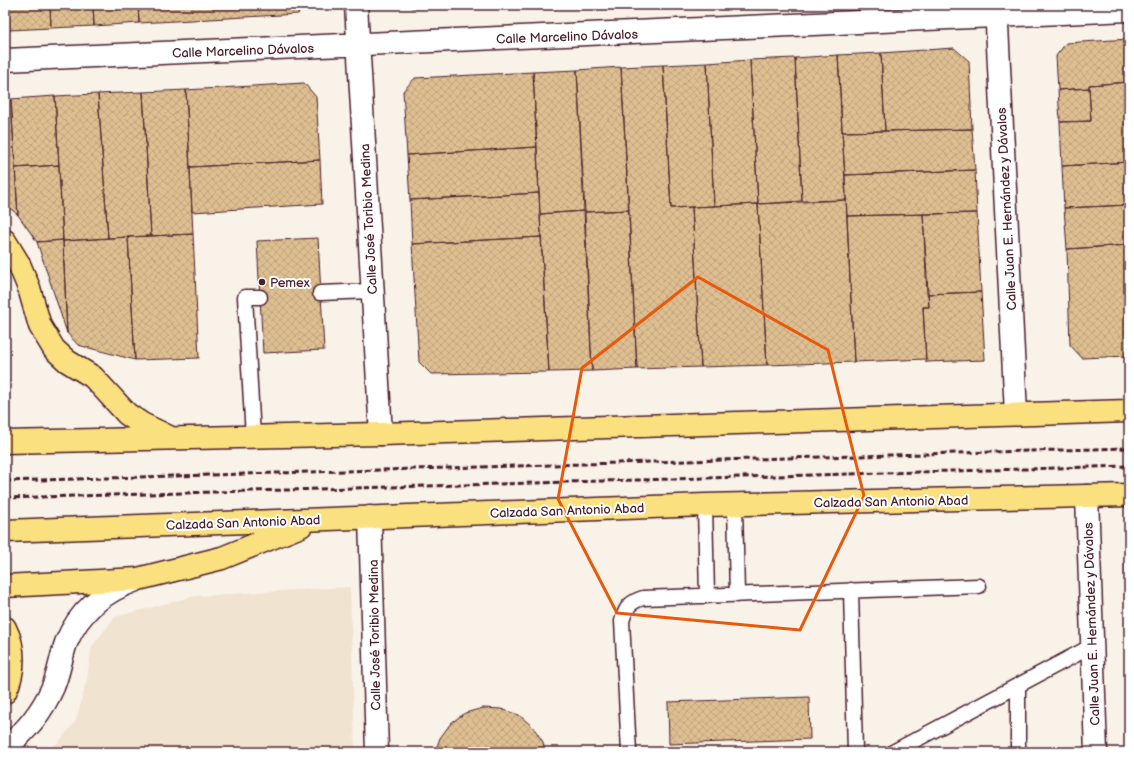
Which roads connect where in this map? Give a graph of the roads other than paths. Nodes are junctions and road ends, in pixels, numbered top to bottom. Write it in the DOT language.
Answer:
graph roads {
  1 [pos="356,5"];
  2 [pos="1129,10"];
  3 [pos="997,11"];
  4 [pos="358,45"];
  5 [pos="5,60"];
  6 [pos="5,241"];
  7 [pos="372,291"];
  8 [pos="320,293"];
  9 [pos="260,296"];
  10 [pos="1129,411"];
  11 [pos="1016,414"];
  12 [pos="381,434"];
  13 [pos="253,437"];
  14 [pos="172,439"];
  15 [pos="5,442"];
  16 [pos="1129,495"];
  17 [pos="1087,496"];
  18 [pos="735,504"];
  19 [pos="705,505"];
  20 [pos="370,517"];
  21 [pos="317,519"];
  22 [pos="5,531"];
  23 [pos="138,579"];
  24 [pos="5,586"];
  25 [pos="979,586"];
  26 [pos="851,590"];
  27 [pos="736,595"];
  28 [pos="707,596"];
  29 [pos="5,628"];
  30 [pos="1092,646"];
  31 [pos="1018,686"];
  32 [pos="5,692"];
  33 [pos="5,748"];
  34 [pos="377,752"];
  35 [pos="629,752"];
  36 [pos="855,752"];
  37 [pos="893,752"];
  38 [pos="1018,752"];
  39 [pos="1096,752"];
  1 -- 4 [label="street, Calle José Toribio Medina"];
  2 -- 3 [label="street, Calle Marcelino Dávalos"];
  3 -- 4 [label="street, Calle Marcelino Dávalos"];
  3 -- 11 [label="street, Calle Juan E. Hernández y Dávalos"];
  4 -- 5 [label="street, Calle Marcelino Dávalos"];
  4 -- 7 [label="street, Calle José Toribio Medina"];
  6 -- 14 [label="highway"];
  7 -- 8 [label="lane"];
  7 -- 12 [label="street, Calle José Toribio Medina"];
  9 -- 13 [label="lane"];
  10 -- 11 [label="highway"];
  11 -- 12 [label="highway"];
  12 -- 13 [label="highway"];
  13 -- 14 [label="highway"];
  14 -- 15 [label="highway"];
  16 -- 17 [label="highway, Calzada San Antonio Abad"];
  17 -- 18 [label="highway, Calzada San Antonio Abad"];
  17 -- 30 [label="street, Calle Juan E. Hernández y Dávalos"];
  18 -- 19 [label="highway, Calzada San Antonio Abad"];
  18 -- 27 [label="lane"];
  19 -- 20 [label="highway, Calzada San Antonio Abad"];
  19 -- 28 [label="lane"];
  20 -- 21 [label="highway, Calzada San Antonio Abad"];
  20 -- 34 [label="street, Calle José Toribio Medina"];
  21 -- 22 [label="highway, Calzada San Antonio Abad"];
  21 -- 23 [label="highway"];
  23 -- 24 [label="highway"];
  23 -- 33 [label="street"];
  25 -- 26 [label="lane"];
  26 -- 27 [label="lane"];
  26 -- 36 [label="lane"];
  27 -- 28 [label="lane"];
  28 -- 35 [label="lane"];
  29 -- 32 [label="highway"];
  30 -- 31 [label="lane"];
  30 -- 39 [label="street, Calle Juan E. Hernández y Dávalos"];
  31 -- 37 [label="lane"];
  31 -- 38 [label="lane"];
}
